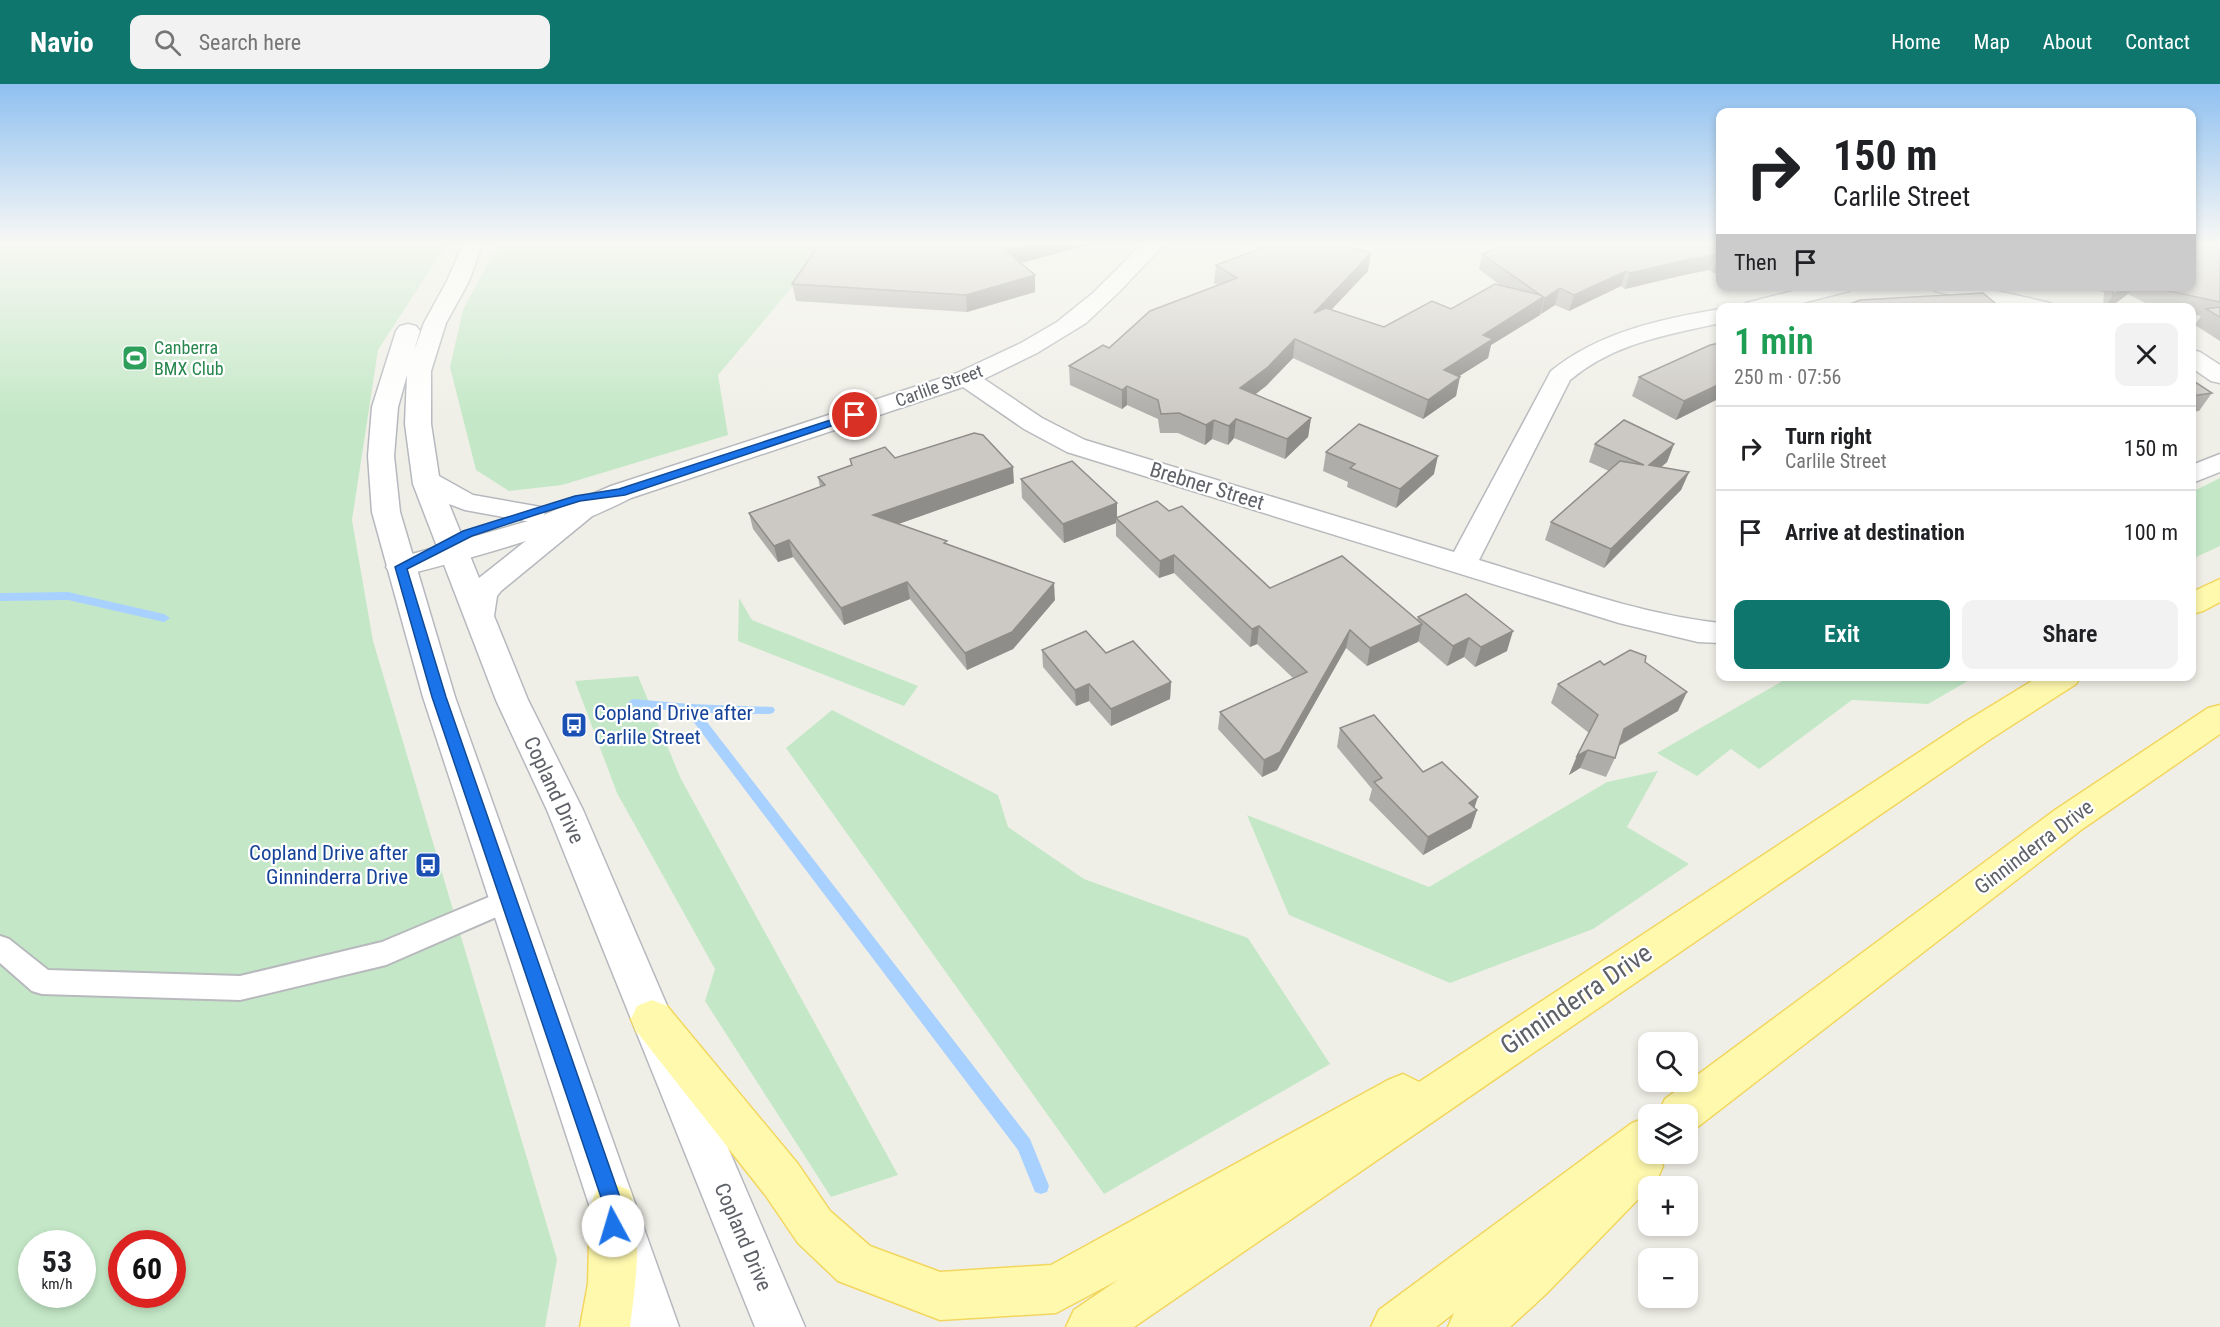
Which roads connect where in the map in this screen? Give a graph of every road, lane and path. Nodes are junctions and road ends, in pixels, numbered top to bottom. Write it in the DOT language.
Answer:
graph roads {
  1 [pos="431,300"];
  2 [pos="443,300"];
  3 [pos="1098,300"];
  4 [pos="1716,317"];
  5 [pos="2196,360"];
  6 [pos="2220,376"];
  7 [pos="966,378"];
  8 [pos="2220,462"];
  9 [pos="2196,473"];
  10 [pos="426,480"];
  11 [pos="621,492"];
  12 [pos="581,511"];
  13 [pos="531,513"];
  14 [pos="452,548"];
  15 [pos="1462,565"];
  16 [pos="401,567"];
  17 [pos="2220,589"];
  18 [pos="2196,602"];
  19 [pos="479,617"];
  20 [pos="1716,633"];
  21 [pos="2057,681"];
  22 [pos="2220,717"];
  23 [pos="508,900"];
  24 [pos="0,947"];
  25 [pos="652,1019"];
  26 [pos="1719,1086"];
  27 [pos="1694,1104"];
  28 [pos="1698,1107"];
  29 [pos="1392,1112"];
  30 [pos="1638,1148"];
  31 [pos="1638,1164"];
  32 [pos="613,1206"];
  33 [pos="1579,1207"];
  34 [pos="1516,1262"];
  35 [pos="604,1327"];
  36 [pos="654,1327"];
  37 [pos="780,1327"];
  38 [pos="1091,1327"];
  39 [pos="1396,1327"];
  40 [pos="1473,1327"];
  1 -- 16 [label="main road, Copland Drive"];
  2 -- 10 [label="main road, Copland Drive"];
  3 -- 7 [label="main road, Carlile Street"];
  4 -- 15 [label="main road"];
  5 -- 6 [label="main road"];
  7 -- 11 [label="main road, Carlile Street"];
  7 -- 15 [label="main road, Brebner Street"];
  8 -- 9 [label="main road"];
  10 -- 13 [label="main road"];
  10 -- 14 [label="main road, Copland Drive"];
  11 -- 12 [label="main road, Carlile Street"];
  11 -- 13 [label="main road, Carlile Street"];
  12 -- 14 [label="main road, Carlile Street"];
  12 -- 19 [label="main road"];
  13 -- 14 [label="main road, Carlile Street"];
  14 -- 16 [label="main road, Carlile Street"];
  14 -- 19 [label="main road, Copland Drive"];
  15 -- 20 [label="main road, Brebner Street"];
  16 -- 23 [label="main road, Copland Drive"];
  17 -- 18 [label="main road"];
  19 -- 25 [label="main road, Copland Drive"];
  21 -- 29 [label="main road, Ginninderra Drive"];
  22 -- 26 [label="main road, Ginninderra Drive"];
  23 -- 24 [label="lane"];
  23 -- 32 [label="main road, Copland Drive"];
  25 -- 29 [label="main road"];
  25 -- 37 [label="main road, Copland Drive"];
  26 -- 27 [label="main road, Ginninderra Drive"];
  26 -- 28 [label="main road"];
  29 -- 38 [label="main road, Ginninderra Drive"];
  30 -- 33 [label="main road"];
  31 -- 33 [label="main road"];
  32 -- 35 [label="main road"];
  32 -- 36 [label="main road, Copland Drive"];
  33 -- 34 [label="main road"];
  34 -- 39 [label="main road"];
  34 -- 40 [label="main road"];
}
